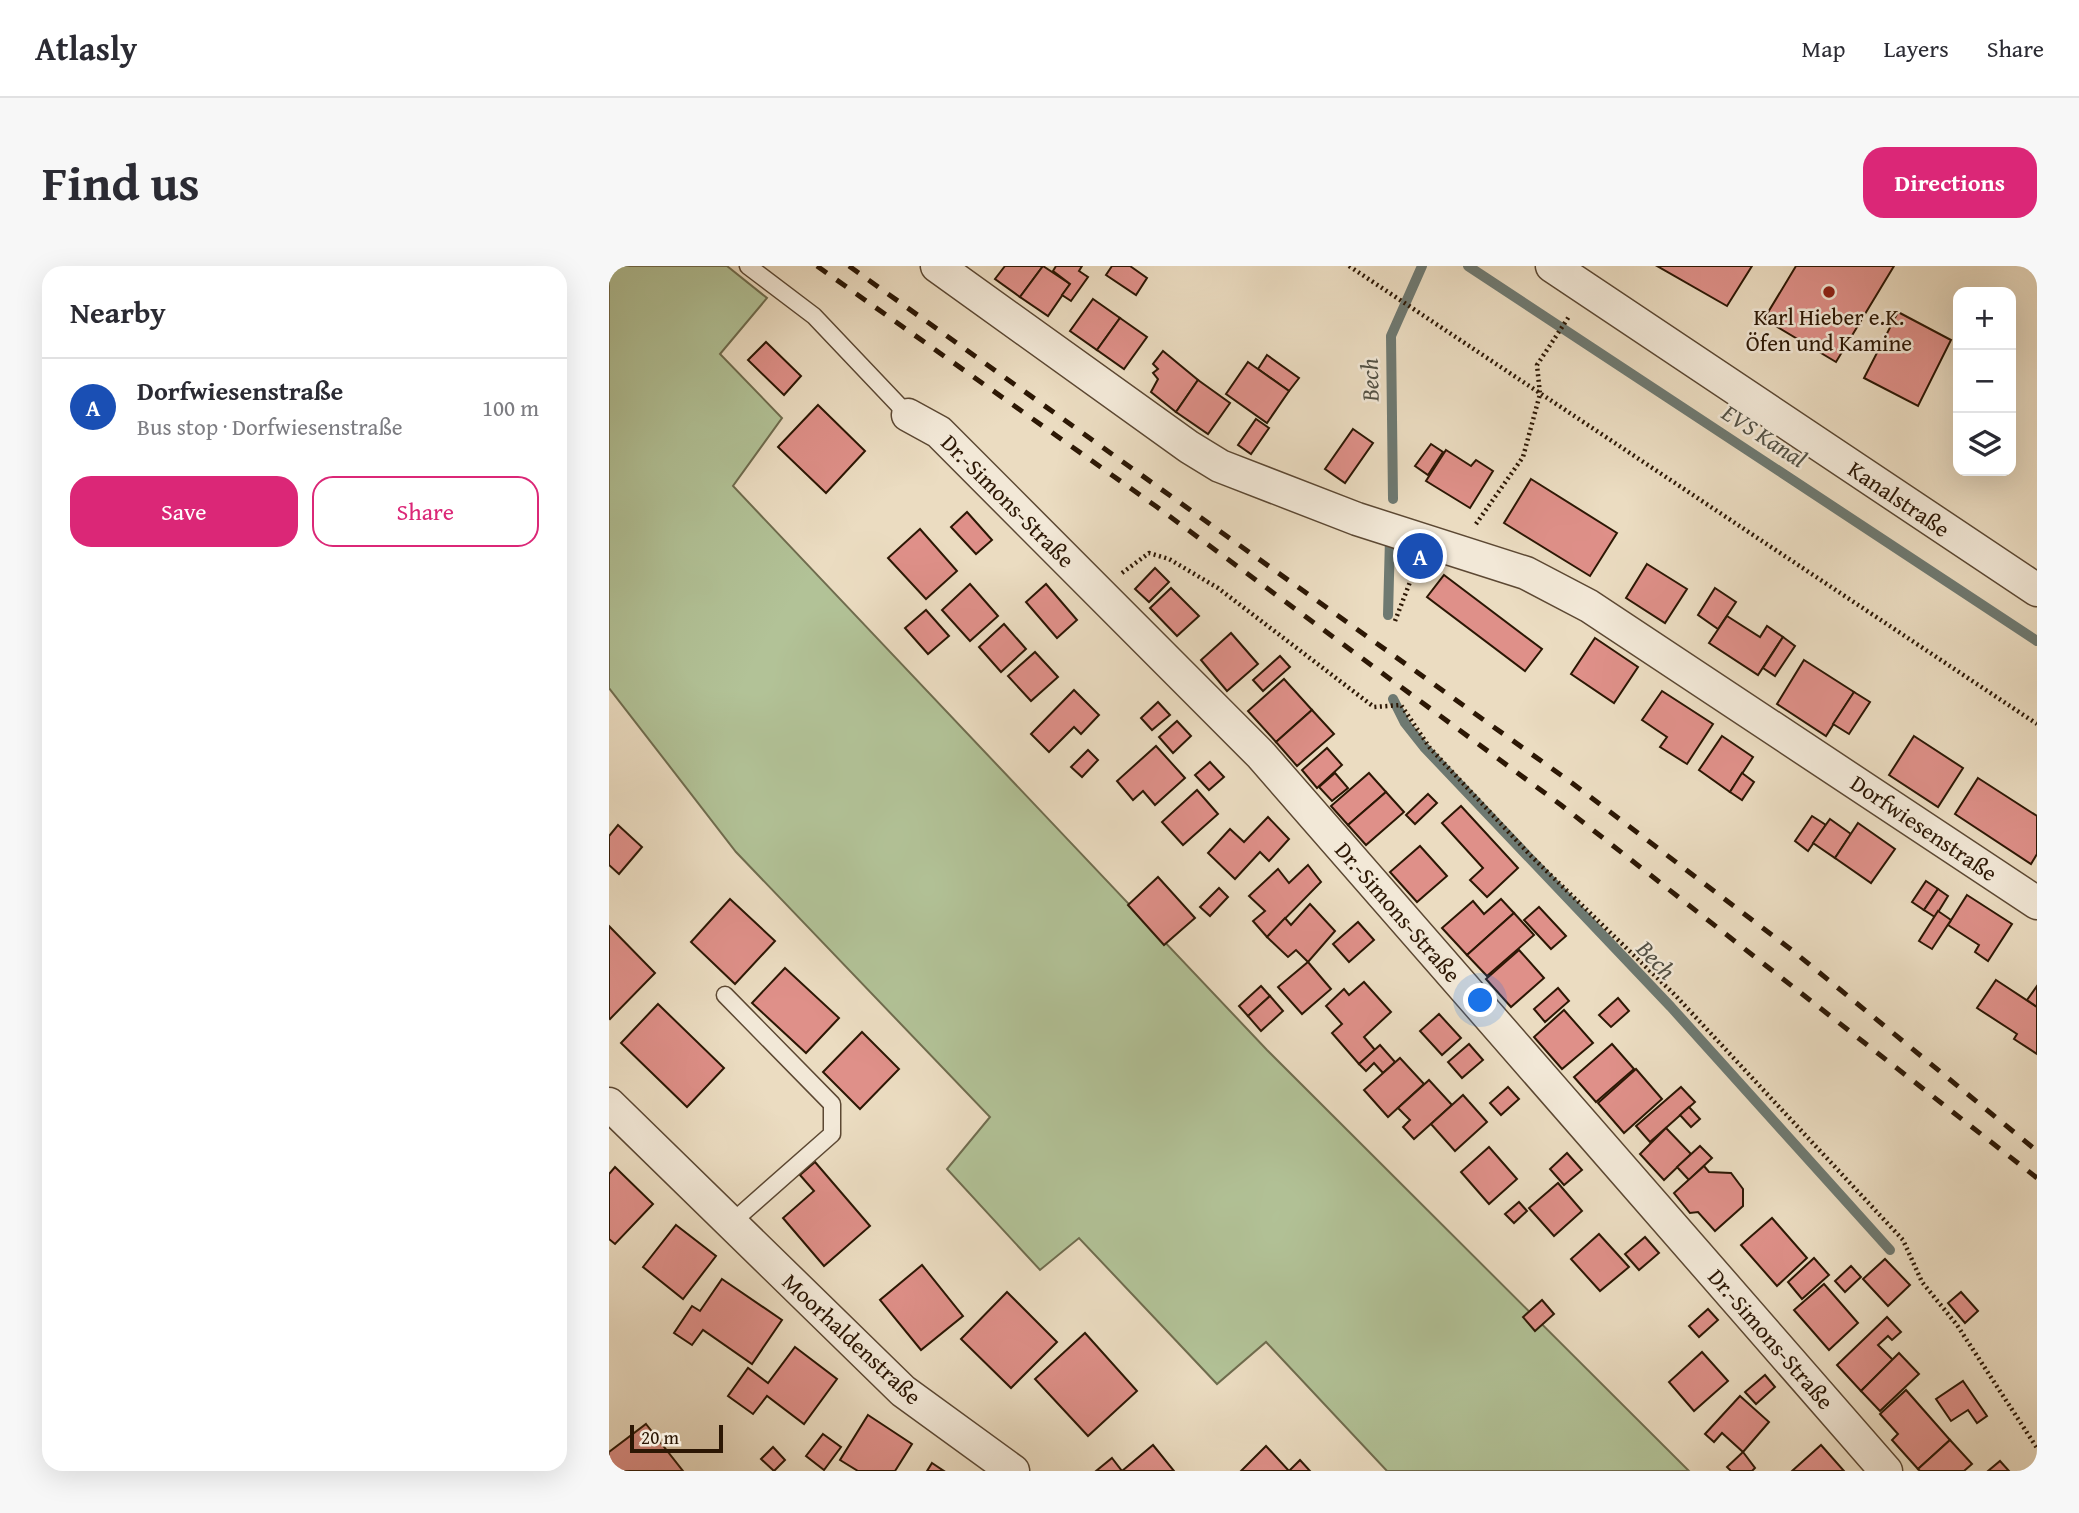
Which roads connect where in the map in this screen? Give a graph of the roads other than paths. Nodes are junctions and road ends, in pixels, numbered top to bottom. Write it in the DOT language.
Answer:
graph roads {
  1 [pos="748,266"];
  2 [pos="937,266"];
  3 [pos="1552,266"];
  4 [pos="908,415"];
  5 [pos="2037,590"];
  6 [pos="2037,904"];
  7 [pos="725,995"];
  8 [pos="609,1104"];
  9 [pos="730,1224"];
  10 [pos="1013,1471"];
  11 [pos="1887,1471"];
  1 -- 4 [label="lane"];
  2 -- 6 [label="street, Dorfwiesenstraße"];
  3 -- 5 [label="street, Kanalstraße"];
  4 -- 11 [label="street, Dr.-Simons-Straße"];
  7 -- 9 [label="lane"];
  8 -- 9 [label="street, Moorhaldenstraße"];
  9 -- 10 [label="street, Moorhaldenstraße"];
}
